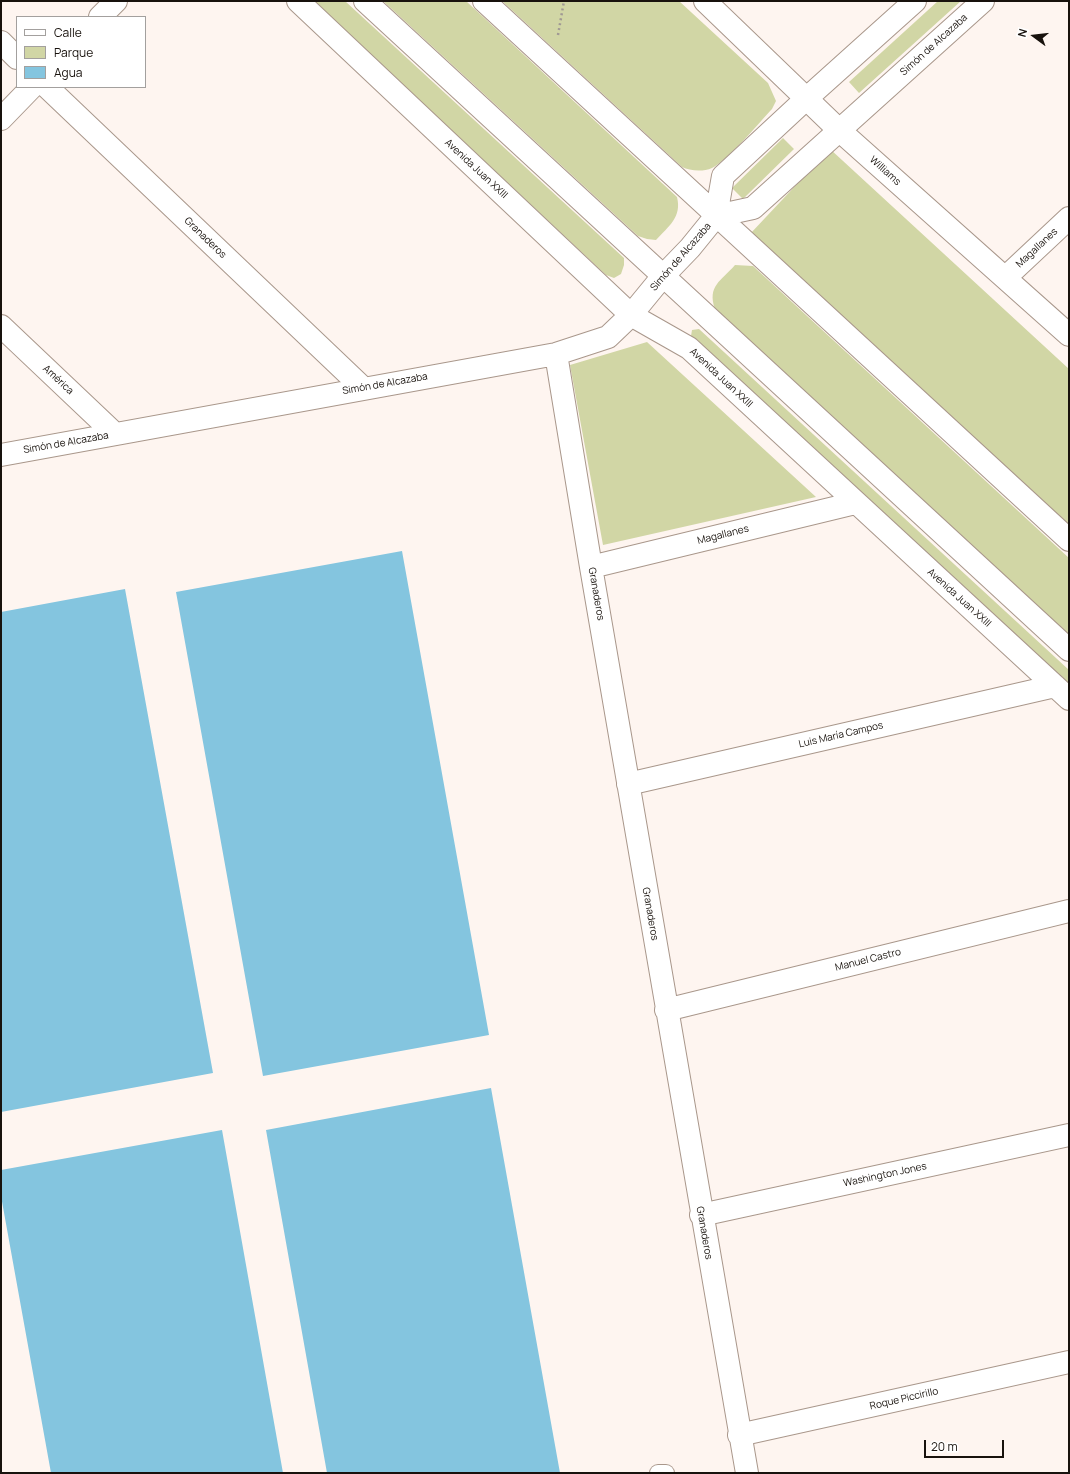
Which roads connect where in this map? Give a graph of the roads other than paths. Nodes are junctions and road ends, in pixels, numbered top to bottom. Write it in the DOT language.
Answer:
graph roads {
  1 [pos="116,1"];
  2 [pos="298,1"];
  3 [pos="365,1"];
  4 [pos="484,1"];
  5 [pos="705,1"];
  6 [pos="915,1"];
  7 [pos="983,1"];
  8 [pos="101,16"];
  9 [pos="1,42"];
  10 [pos="16,57"];
  11 [pos="31,88"];
  12 [pos="48,88"];
  13 [pos="807,98"];
  14 [pos="1,120"];
  15 [pos="839,130"];
  16 [pos="716,216"];
  17 [pos="1069,218"];
  18 [pos="664,276"];
  19 [pos="1004,278"];
  20 [pos="631,315"];
  21 [pos="1,326"];
  22 [pos="1069,335"];
  23 [pos="556,354"];
  24 [pos="363,388"];
  25 [pos="115,434"];
  26 [pos="1,455"];
  27 [pos="856,503"];
  28 [pos="1069,540"];
  29 [pos="591,567"];
  30 [pos="1069,650"];
  31 [pos="1062,692"];
  32 [pos="628,784"];
  33 [pos="1069,911"];
  34 [pos="666,1010"];
  35 [pos="1069,1135"];
  36 [pos="701,1215"];
  37 [pos="1069,1362"];
  38 [pos="739,1435"];
  39 [pos="658,1473"];
  40 [pos="666,1473"];
  41 [pos="747,1473"];
  1 -- 8 [label="street"];
  2 -- 20 [label="street, Avenida Juan XXIII"];
  3 -- 18 [label="street"];
  4 -- 16 [label="street"];
  5 -- 13 [label="street, Williams"];
  6 -- 13 [label="street, Simón de Alcazaba"];
  7 -- 15 [label="street, Simón de Alcazaba"];
  9 -- 10 [label="street"];
  11 -- 14 [label="street"];
  12 -- 24 [label="street, Granaderos"];
  13 -- 15 [label="street, Williams"];
  13 -- 16 [label="street, Simón de Alcazaba"];
  15 -- 16 [label="street, Simón de Alcazaba"];
  15 -- 19 [label="street, Williams"];
  16 -- 18 [label="street, Simón de Alcazaba"];
  16 -- 28 [label="street"];
  17 -- 19 [label="street, Magallanes"];
  18 -- 20 [label="street, Simón de Alcazaba"];
  18 -- 30 [label="street"];
  19 -- 22 [label="street, Williams"];
  20 -- 23 [label="street, Simón de Alcazaba"];
  20 -- 27 [label="street, Avenida Juan XXIII"];
  21 -- 25 [label="street, América"];
  23 -- 24 [label="street, Simón de Alcazaba"];
  23 -- 29 [label="street, Granaderos"];
  24 -- 25 [label="street, Simón de Alcazaba"];
  25 -- 26 [label="street, Simón de Alcazaba"];
  27 -- 29 [label="street, Magallanes"];
  27 -- 31 [label="street, Avenida Juan XXIII"];
  29 -- 32 [label="street, Granaderos"];
  31 -- 32 [label="street, Luis María Campos"];
  32 -- 34 [label="street, Granaderos"];
  33 -- 34 [label="street, Manuel Castro"];
  34 -- 36 [label="street, Granaderos"];
  35 -- 36 [label="street, Washington Jones"];
  36 -- 38 [label="street, Granaderos"];
  37 -- 38 [label="street, Roque Piccirillo"];
  38 -- 41 [label="street, Granaderos"];
  39 -- 40 [label="lane"];
}
